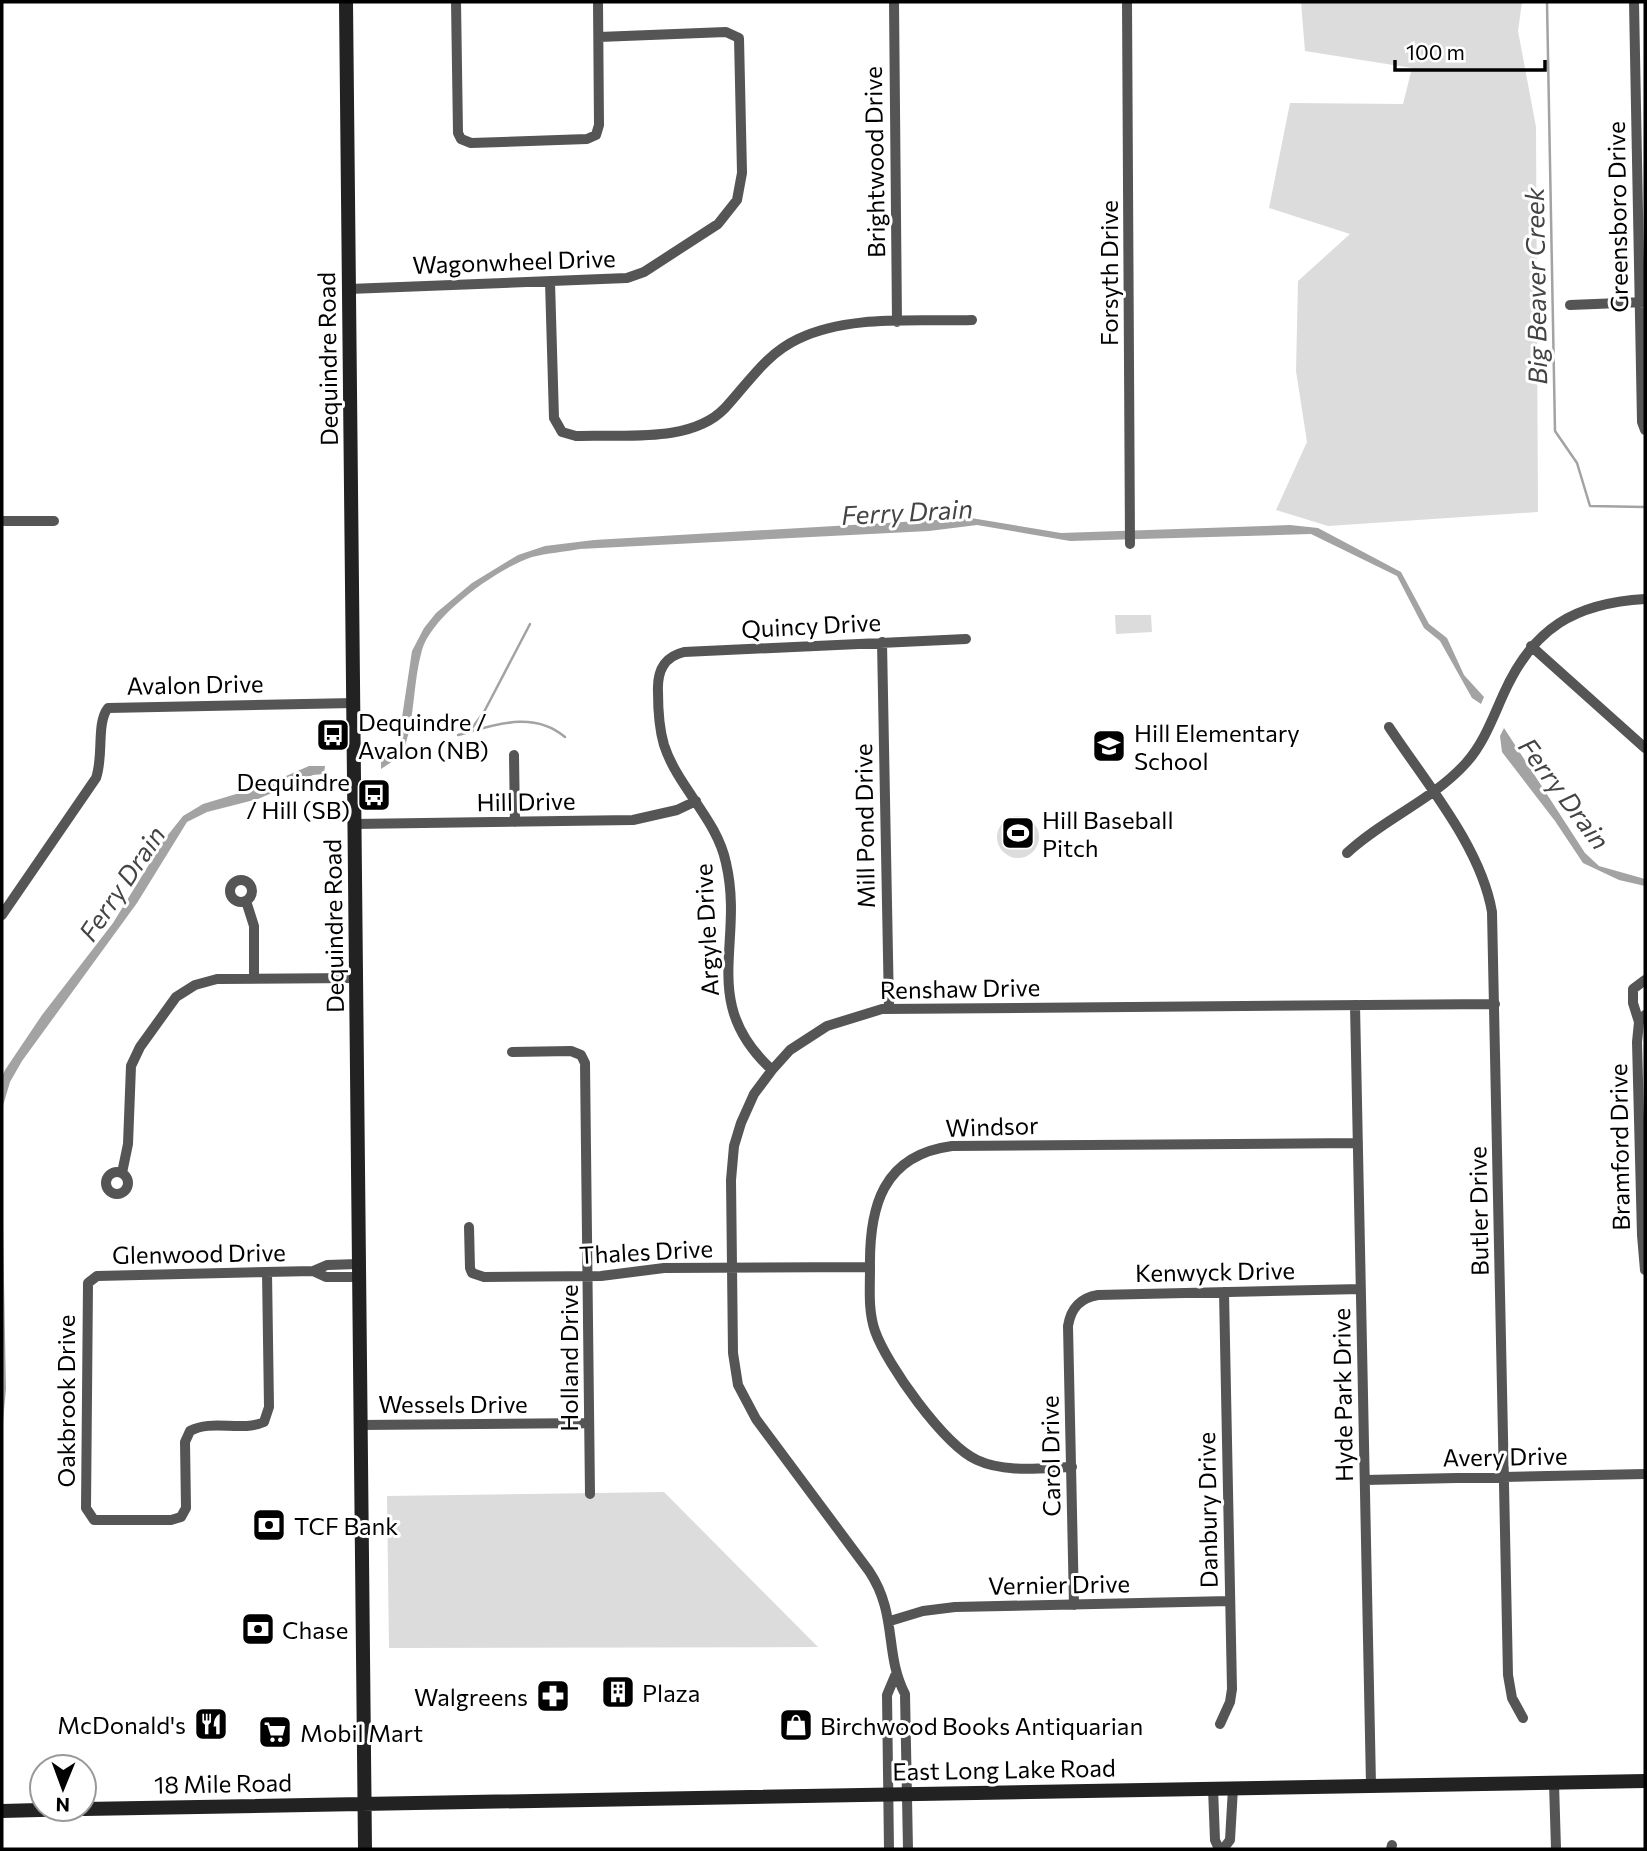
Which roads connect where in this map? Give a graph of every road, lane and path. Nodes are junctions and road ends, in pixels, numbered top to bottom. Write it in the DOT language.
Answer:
graph roads {
  1 [pos="346,2"];
  2 [pos="456,2"];
  3 [pos="598,2"];
  4 [pos="894,2"];
  5 [pos="1127,2"];
  6 [pos="1633,2"];
  7 [pos="599,37"];
  8 [pos="550,282"];
  9 [pos="349,289"];
  10 [pos="1643,302"];
  11 [pos="1570,305"];
  12 [pos="972,320"];
  13 [pos="897,322"];
  14 [pos="1645,430"];
  15 [pos="2,521"];
  16 [pos="54,521"];
  17 [pos="1130,543"];
  18 [pos="1645,600"];
  19 [pos="966,639"];
  20 [pos="882,642"];
  21 [pos="1531,646"];
  22 [pos="662,666"];
  23 [pos="354,703"];
  24 [pos="1389,727"];
  25 [pos="1645,748"];
  26 [pos="514,755"];
  27 [pos="1431,791"];
  28 [pos="696,801"];
  29 [pos="515,822"];
  30 [pos="355,824"];
  31 [pos="1347,853"];
  32 [pos="246,901"];
  33 [pos="2,915"];
  34 [pos="356,978"];
  35 [pos="254,979"];
  36 [pos="1642,981"];
  37 [pos="1355,1004"];
  38 [pos="1494,1004"];
  39 [pos="889,1008"];
  40 [pos="1642,1018"];
  41 [pos="512,1052"];
  42 [pos="772,1070"];
  43 [pos="1358,1143"];
  44 [pos="1643,1165"];
  45 [pos="122,1173"];
  46 [pos="469,1227"];
  47 [pos="870,1266"];
  48 [pos="732,1268"];
  49 [pos="1645,1270"];
  50 [pos="358,1271"];
  51 [pos="267,1272"];
  52 [pos="588,1276"];
  53 [pos="89,1283"];
  54 [pos="1361,1289"];
  55 [pos="1224,1292"];
  56 [pos="1074,1307"];
  57 [pos="589,1423"];
  58 [pos="360,1425"];
  59 [pos="1072,1467"];
  60 [pos="1645,1474"];
  61 [pos="1504,1476"];
  62 [pos="1365,1480"];
  63 [pos="590,1494"];
  64 [pos="1230,1601"];
  65 [pos="1074,1605"];
  66 [pos="890,1621"];
  67 [pos="895,1676"];
  68 [pos="1523,1718"];
  69 [pos="1220,1724"];
  70 [pos="1645,1781"];
  71 [pos="1555,1783"];
  72 [pos="1371,1786"];
  73 [pos="1213,1788"];
  74 [pos="1233,1788"];
  75 [pos="888,1793"];
  76 [pos="907,1793"];
  77 [pos="364,1802"];
  78 [pos="98,1809"];
  79 [pos="28,1810"];
  80 [pos="2,1811"];
  81 [pos="365,1849"];
  82 [pos="889,1849"];
  83 [pos="908,1849"];
  84 [pos="1221,1849"];
  85 [pos="1556,1849"];
  1 -- 9 [label="main road, Dequindre Road"];
  2 -- 7 [label="street"];
  3 -- 7 [label="street"];
  4 -- 13 [label="street, Brightwood Drive"];
  5 -- 17 [label="street, Forsyth Drive"];
  6 -- 10 [label="street, Greensboro Drive"];
  7 -- 8 [label="street, Wagonwheel Drive"];
  8 -- 9 [label="street, Wagonwheel Drive"];
  8 -- 13 [label="street"];
  9 -- 23 [label="main road, Dequindre Road"];
  10 -- 11 [label="street"];
  10 -- 14 [label="street, Greensboro Drive"];
  12 -- 13 [label="street"];
  15 -- 16 [label="street"];
  18 -- 21 [label="street"];
  19 -- 20 [label="street, Quincy Drive"];
  20 -- 22 [label="street, Quincy Drive"];
  20 -- 39 [label="street, Mill Pond Drive"];
  21 -- 25 [label="street"];
  21 -- 27 [label="street"];
  22 -- 28 [label="street, Argyle Drive"];
  23 -- 30 [label="main road, Dequindre Road"];
  23 -- 33 [label="street, Avalon Drive"];
  24 -- 27 [label="street, Butler Drive"];
  26 -- 29 [label="street"];
  27 -- 31 [label="street"];
  27 -- 38 [label="street, Butler Drive"];
  28 -- 29 [label="street, Hill Drive"];
  28 -- 42 [label="street, Argyle Drive"];
  29 -- 30 [label="street, Hill Drive"];
  30 -- 34 [label="main road, Dequindre Road"];
  32 -- 35 [label="street"];
  34 -- 35 [label="street"];
  34 -- 50 [label="main road, Dequindre Road"];
  35 -- 45 [label="street"];
  36 -- 40 [label="street, Bramford Drive"];
  37 -- 38 [label="street, Renshaw Drive"];
  37 -- 39 [label="street, Renshaw Drive"];
  37 -- 43 [label="street, Hyde Park Drive"];
  38 -- 61 [label="street, Butler Drive"];
  39 -- 42 [label="street, Renshaw Drive"];
  40 -- 44 [label="street, Bramford Drive"];
  41 -- 52 [label="street, Holland Drive"];
  42 -- 48 [label="street, Renshaw Drive"];
  43 -- 47 [label="street, Windsor"];
  43 -- 54 [label="street, Hyde Park Drive"];
  44 -- 49 [label="street, Bramford Drive"];
  46 -- 52 [label="street, Thales Drive"];
  47 -- 48 [label="street, Thales Drive"];
  47 -- 59 [label="street, Windsor"];
  48 -- 52 [label="street, Thales Drive"];
  48 -- 66 [label="street, Renshaw Drive"];
  50 -- 51 [label="street, Glenwood Drive"];
  50 -- 58 [label="main road, Dequindre Road"];
  51 -- 53 [label="street, Glenwood Drive"];
  51 -- 53 [label="street, Oakbrook Drive"];
  52 -- 57 [label="street, Holland Drive"];
  54 -- 55 [label="street, Kenwyck Drive"];
  54 -- 62 [label="street, Hyde Park Drive"];
  55 -- 56 [label="street, Kenwyck Drive"];
  55 -- 64 [label="street, Danbury Drive"];
  56 -- 59 [label="street, Carol Drive"];
  57 -- 58 [label="street, Wessels Drive"];
  57 -- 63 [label="street, Holland Drive"];
  58 -- 77 [label="main road, Dequindre Road"];
  59 -- 65 [label="street, Carol Drive"];
  60 -- 61 [label="street, Avery Drive"];
  61 -- 62 [label="street, Avery Drive"];
  61 -- 68 [label="street, Butler Drive"];
  62 -- 72 [label="street, Hyde Park Drive"];
  64 -- 65 [label="street, Vernier Drive"];
  64 -- 69 [label="street, Danbury Drive"];
  65 -- 66 [label="street, Vernier Drive"];
  66 -- 67 [label="street, Renshaw Drive"];
  67 -- 75 [label="street, Renshaw Drive"];
  67 -- 76 [label="street, Renshaw Drive"];
  70 -- 71 [label="main road, East Long Lake Road"];
  71 -- 72 [label="main road, East Long Lake Road"];
  71 -- 85 [label="street"];
  72 -- 74 [label="main road, East Long Lake Road"];
  73 -- 74 [label="main road, East Long Lake Road"];
  73 -- 76 [label="main road, East Long Lake Road"];
  73 -- 84 [label="street"];
  74 -- 84 [label="street"];
  75 -- 76 [label="main road, East Long Lake Road"];
  75 -- 77 [label="main road, East Long Lake Road"];
  75 -- 82 [label="street, Renshaw Drive"];
  76 -- 83 [label="street, Renshaw Drive"];
  77 -- 78 [label="main road, 18 Mile Road"];
  77 -- 81 [label="main road, Dequindre Road"];
  79 -- 80 [label="main road"];
}
